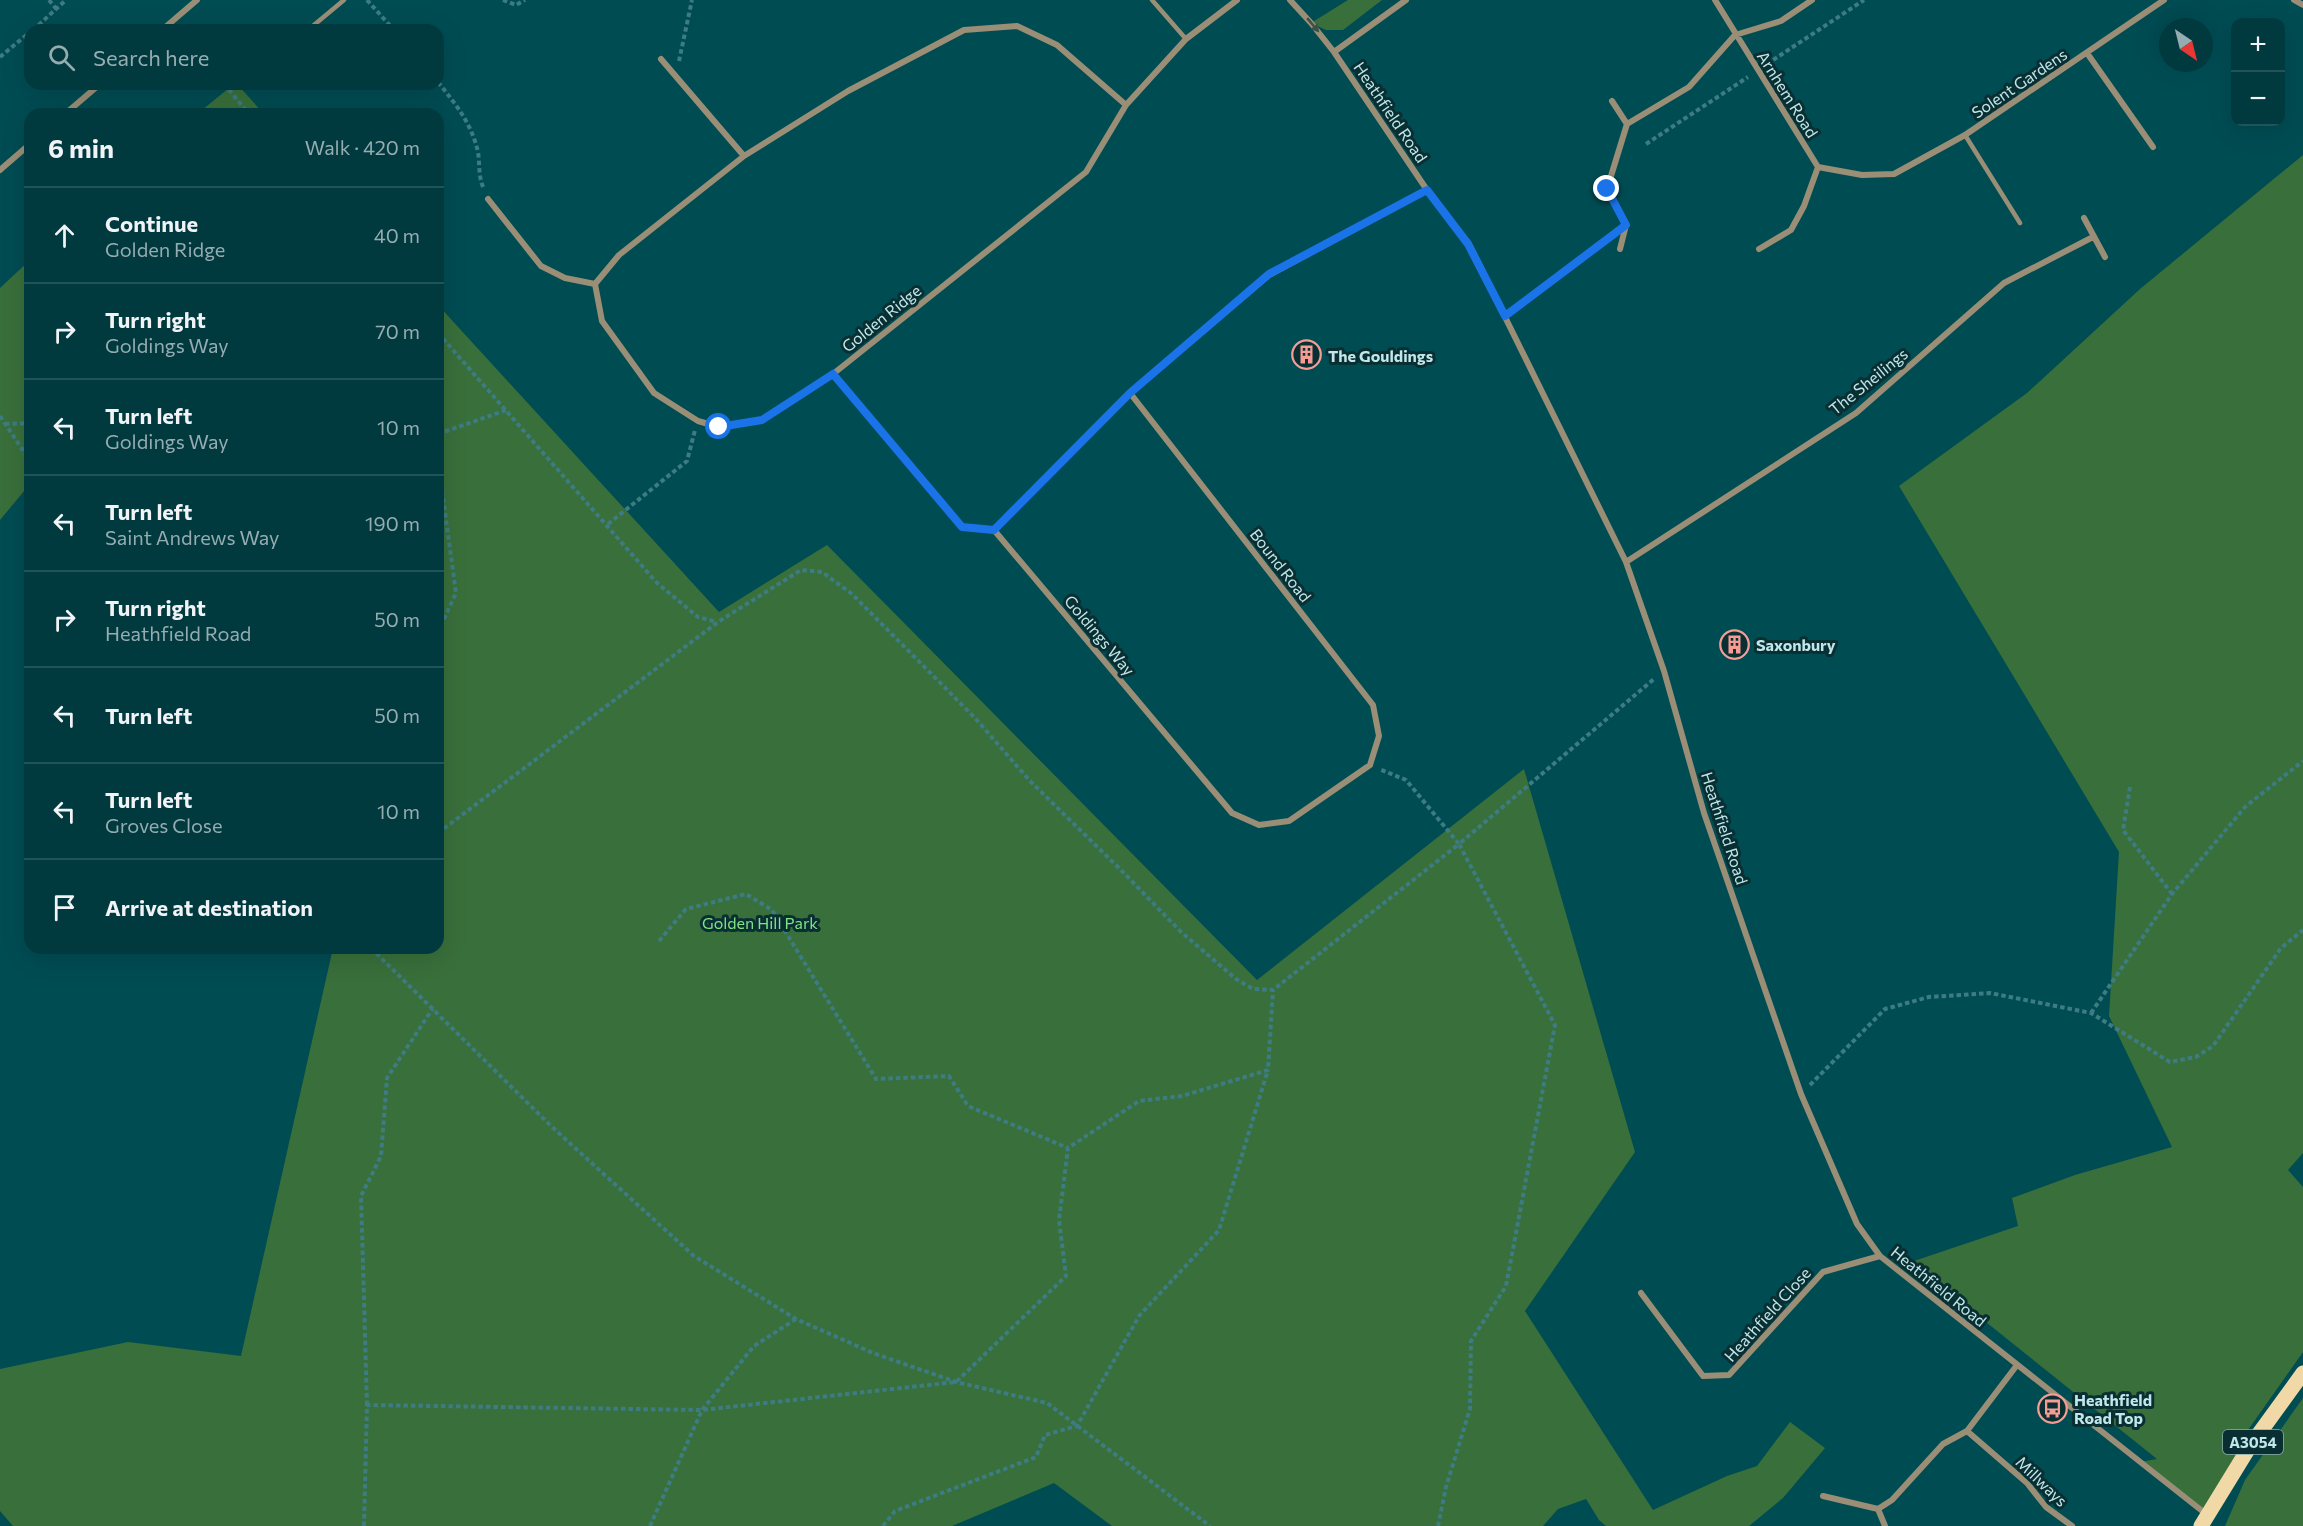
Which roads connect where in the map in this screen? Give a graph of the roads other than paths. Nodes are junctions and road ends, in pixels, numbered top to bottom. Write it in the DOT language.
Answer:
graph roads {
  1 [pos="197,0"];
  2 [pos="344,0"];
  3 [pos="1152,0"];
  4 [pos="1237,0"];
  5 [pos="1290,0"];
  6 [pos="1406,0"];
  7 [pos="1714,0"];
  8 [pos="1812,0"];
  9 [pos="2164,0"];
  10 [pos="2294,0"];
  11 [pos="2303,5"];
  12 [pos="169,24"];
  13 [pos="316,24"];
  14 [pos="1735,34"];
  15 [pos="1186,39"];
  16 [pos="1334,52"];
  17 [pos="2087,53"];
  18 [pos="661,59"];
  19 [pos="93,90"];
  20 [pos="1612,101"];
  21 [pos="1126,105"];
  22 [pos="72,108"];
  23 [pos="1627,124"];
  24 [pos="1965,135"];
  25 [pos="2153,147"];
  26 [pos="24,149"];
  27 [pos="744,156"];
  28 [pos="1818,167"];
  29 [pos="0,170"];
  30 [pos="1427,190"];
  31 [pos="488,199"];
  32 [pos="2084,218"];
  33 [pos="2020,223"];
  34 [pos="2093,237"];
  35 [pos="1620,249"];
  36 [pos="1759,249"];
  37 [pos="2104,257"];
  38 [pos="596,284"];
  39 [pos="833,374"];
  40 [pos="1130,393"];
  41 [pos="994,530"];
  42 [pos="1626,562"];
  43 [pos="1370,765"];
  44 [pos="1880,1256"];
  45 [pos="1641,1293"];
  46 [pos="2017,1365"];
  47 [pos="2303,1373"];
  48 [pos="1967,1431"];
  49 [pos="1823,1496"];
  50 [pos="1878,1509"];
  51 [pos="2204,1520"];
  52 [pos="1885,1526"];
  53 [pos="2072,1526"];
  1 -- 12 [label="street"];
  2 -- 13 [label="lane"];
  3 -- 15 [label="lane"];
  4 -- 15 [label="street, Golden Ridge"];
  5 -- 16 [label="street, Heathfield Road, one-way"];
  6 -- 16 [label="street"];
  7 -- 14 [label="street, Arnhem Road"];
  8 -- 14 [label="street, Arnhem Road"];
  9 -- 17 [label="street, Solent Gardens"];
  10 -- 11 [label="street"];
  14 -- 23 [label="street"];
  14 -- 28 [label="street, Arnhem Road"];
  15 -- 21 [label="street, Golden Ridge"];
  16 -- 30 [label="street, Heathfield Road"];
  17 -- 24 [label="street, Solent Gardens"];
  17 -- 25 [label="street, Solent Gardens"];
  18 -- 27 [label="street"];
  19 -- 22 [label="street"];
  20 -- 23 [label="street"];
  21 -- 27 [label="street"];
  21 -- 39 [label="street, Golden Ridge"];
  23 -- 35 [label="street"];
  24 -- 28 [label="street"];
  24 -- 33 [label="lane"];
  26 -- 29 [label="street"];
  27 -- 38 [label="street"];
  28 -- 36 [label="street"];
  30 -- 40 [label="street"];
  30 -- 42 [label="street, Heathfield Road"];
  31 -- 38 [label="street"];
  32 -- 34 [label="street"];
  34 -- 37 [label="street"];
  34 -- 42 [label="street, The Sheilings"];
  38 -- 39 [label="street, Golden Ridge"];
  39 -- 41 [label="street"];
  40 -- 41 [label="street"];
  40 -- 43 [label="street, Bound Road"];
  41 -- 43 [label="street, Goldings Way"];
  42 -- 44 [label="street, Heathfield Road"];
  44 -- 45 [label="street, Heathfield Close"];
  44 -- 46 [label="street, Heathfield Road"];
  46 -- 48 [label="street"];
  46 -- 51 [label="street, Heathfield Road"];
  47 -- 51 [label="main road, A3054"];
  48 -- 50 [label="street"];
  48 -- 53 [label="street, Millways"];
  49 -- 50 [label="street"];
  50 -- 52 [label="street"];
}
